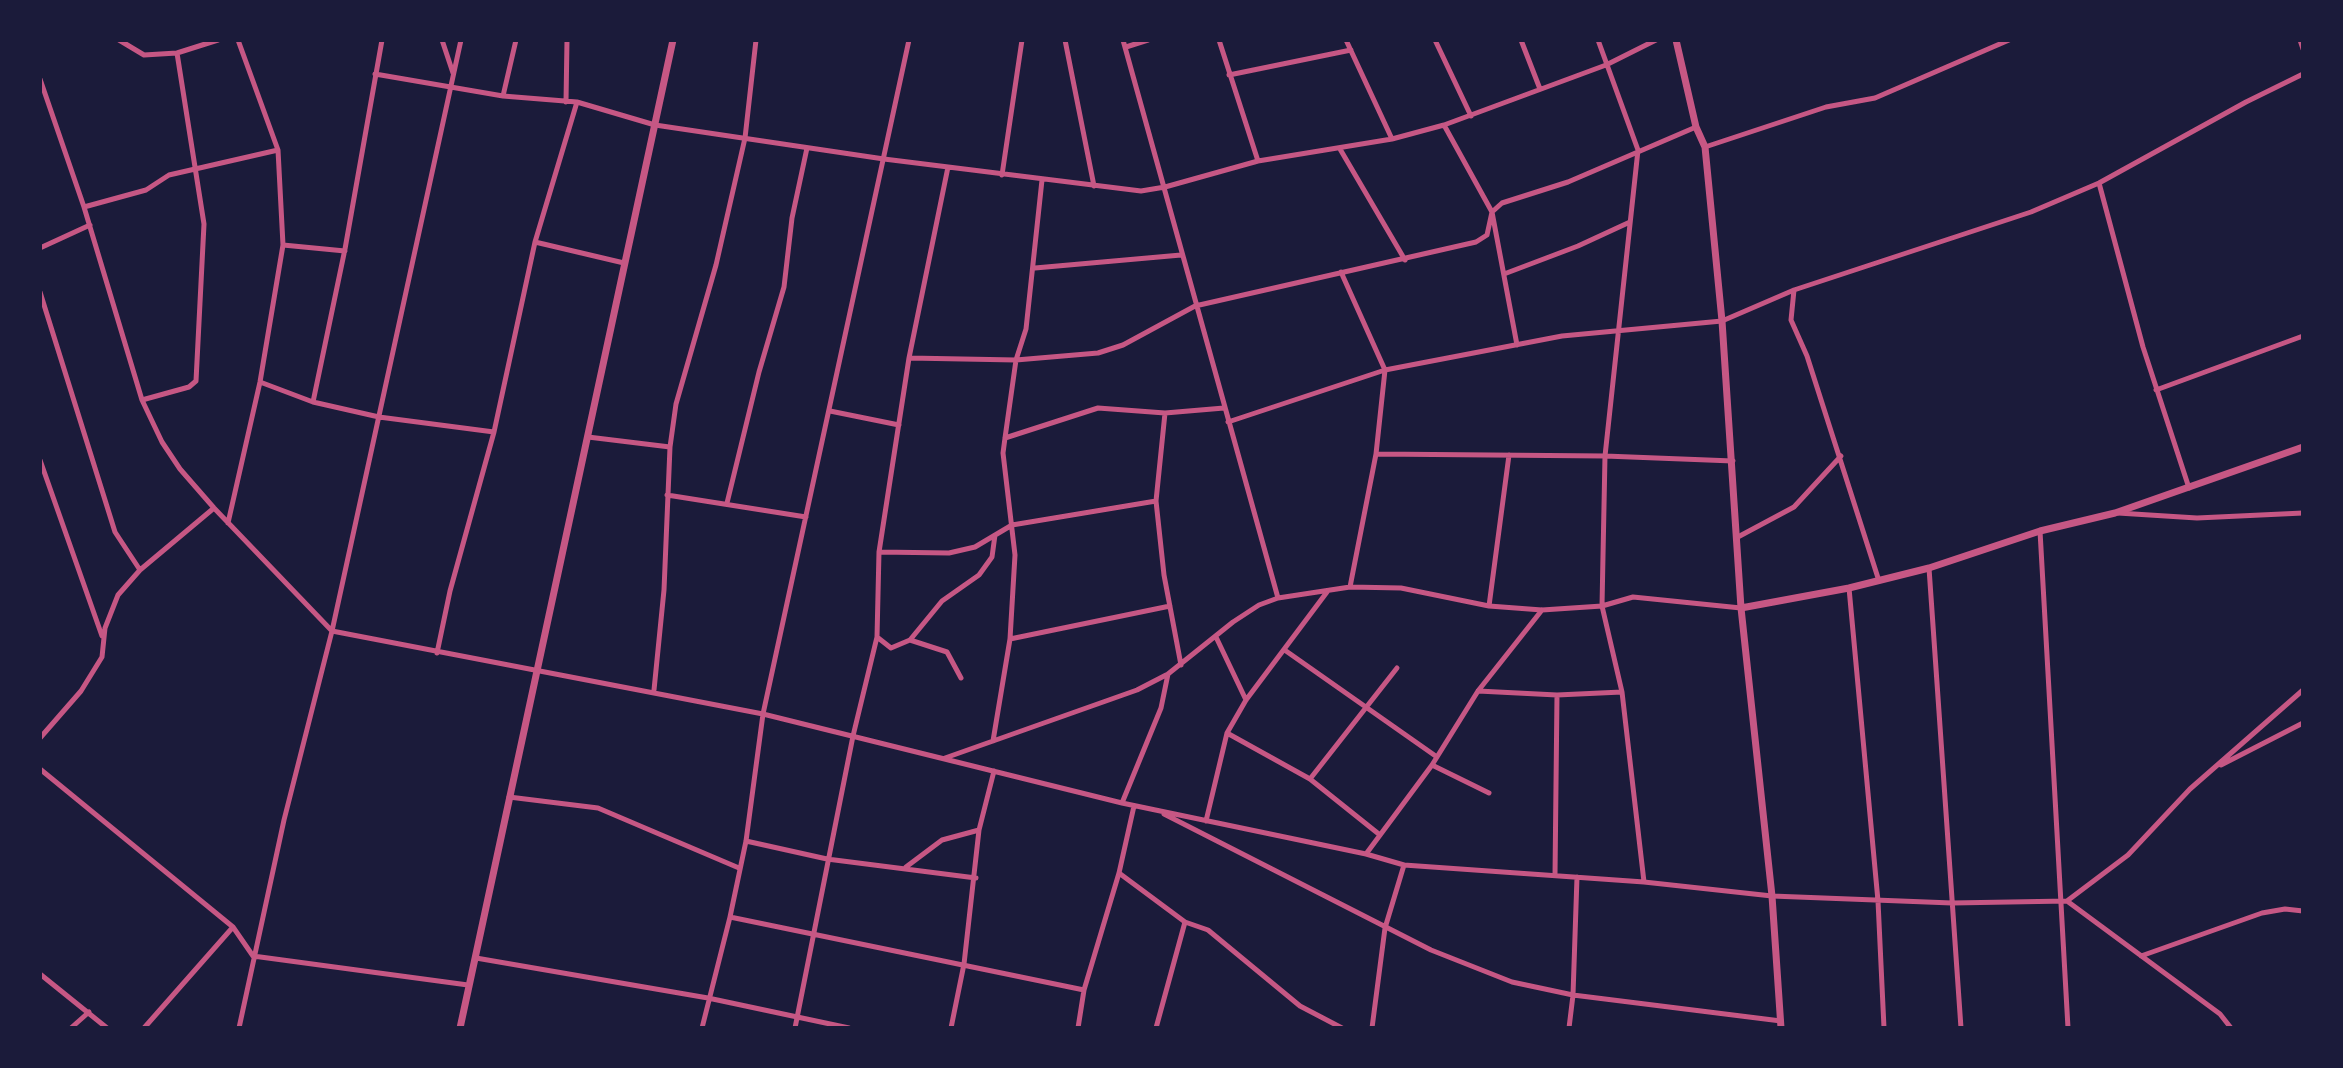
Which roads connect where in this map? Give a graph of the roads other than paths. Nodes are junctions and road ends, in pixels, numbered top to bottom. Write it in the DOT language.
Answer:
graph roads {
  1 [pos="119,40"];
  2 [pos="218,40"];
  3 [pos="238,40"];
  4 [pos="382,40"];
  5 [pos="442,40"];
  6 [pos="461,40"];
  7 [pos="516,40"];
  8 [pos="567,40"];
  9 [pos="673,40"];
  10 [pos="756,40"];
  11 [pos="909,40"];
  12 [pos="1022,40"];
  13 [pos="1065,40"];
  14 [pos="1124,40"];
  15 [pos="1147,40"];
  16 [pos="1219,40"];
  17 [pos="1346,40"];
  18 [pos="1435,40"];
  19 [pos="1521,40"];
  20 [pos="1598,40"];
  21 [pos="1656,40"];
  22 [pos="1676,40"];
  23 [pos="2009,40"];
  24 [pos="2300,40"];
  25 [pos="1126,47"];
  26 [pos="2303,49"];
  27 [pos="1351,50"];
  28 [pos="177,53"];
  29 [pos="1606,65"];
  30 [pos="374,74"];
  31 [pos="2303,74"];
  32 [pos="1229,75"];
  33 [pos="454,76"];
  34 [pos="40,79"];
  35 [pos="452,89"];
  36 [pos="1540,89"];
  37 [pos="503,96"];
  38 [pos="566,102"];
  39 [pos="577,102"];
  40 [pos="1471,116"];
  41 [pos="655,125"];
  42 [pos="1444,125"];
  43 [pos="1696,127"];
  44 [pos="745,138"];
  45 [pos="1392,139"];
  46 [pos="1705,147"];
  47 [pos="807,148"];
  48 [pos="1340,149"];
  49 [pos="278,150"];
  50 [pos="1639,150"];
  51 [pos="884,159"];
  52 [pos="1258,161"];
  53 [pos="948,167"];
  54 [pos="197,169"];
  55 [pos="1002,175"];
  56 [pos="1042,180"];
  57 [pos="2099,183"];
  58 [pos="1094,186"];
  59 [pos="1165,187"];
  60 [pos="84,207"];
  61 [pos="1492,212"];
  62 [pos="1630,222"];
  63 [pos="90,225"];
  64 [pos="535,242"];
  65 [pos="283,245"];
  66 [pos="40,248"];
  67 [pos="345,251"];
  68 [pos="1181,255"];
  69 [pos="1405,260"];
  70 [pos="624,263"];
  71 [pos="1035,268"];
  72 [pos="1341,272"];
  73 [pos="1504,274"];
  74 [pos="1794,290"];
  75 [pos="40,292"];
  76 [pos="1195,306"];
  77 [pos="1722,321"];
  78 [pos="1617,329"];
  79 [pos="2303,336"];
  80 [pos="1517,345"];
  81 [pos="909,358"];
  82 [pos="1016,360"];
  83 [pos="1385,370"];
  84 [pos="260,382"];
  85 [pos="2157,390"];
  86 [pos="142,400"];
  87 [pos="313,402"];
  88 [pos="1224,408"];
  89 [pos="830,411"];
  90 [pos="1165,412"];
  91 [pos="379,417"];
  92 [pos="1228,422"];
  93 [pos="899,425"];
  94 [pos="494,432"];
  95 [pos="588,437"];
  96 [pos="1005,438"];
  97 [pos="670,447"];
  98 [pos="2303,447"];
  99 [pos="1376,454"];
  100 [pos="1509,455"];
  101 [pos="1605,456"];
  102 [pos="1841,456"];
  103 [pos="40,460"];
  104 [pos="1732,461"];
  105 [pos="2189,488"];
  106 [pos="667,495"];
  107 [pos="1156,501"];
  108 [pos="726,503"];
  109 [pos="214,508"];
  110 [pos="2115,513"];
  111 [pos="2303,513"];
  112 [pos="806,517"];
  113 [pos="228,523"];
  114 [pos="1012,525"];
  115 [pos="2040,531"];
  116 [pos="995,535"];
  117 [pos="1736,538"];
  118 [pos="879,552"];
  119 [pos="1929,568"];
  120 [pos="140,570"];
  121 [pos="1879,581"];
  122 [pos="1350,587"];
  123 [pos="1849,587"];
  124 [pos="1327,592"];
  125 [pos="1278,598"];
  126 [pos="1170,606"];
  127 [pos="1489,606"];
  128 [pos="1602,606"];
  129 [pos="1741,608"];
  130 [pos="1542,610"];
  131 [pos="332,631"];
  132 [pos="877,637"];
  133 [pos="1216,637"];
  134 [pos="103,639"];
  135 [pos="1010,639"];
  136 [pos="911,640"];
  137 [pos="1286,651"];
  138 [pos="437,653"];
  139 [pos="1181,665"];
  140 [pos="1397,668"];
  141 [pos="536,672"];
  142 [pos="1168,674"];
  143 [pos="961,678"];
  144 [pos="2303,690"];
  145 [pos="654,691"];
  146 [pos="1478,691"];
  147 [pos="1622,692"];
  148 [pos="1557,695"];
  149 [pos="1246,700"];
  150 [pos="1364,709"];
  151 [pos="763,713"];
  152 [pos="2303,723"];
  153 [pos="1227,733"];
  154 [pos="853,736"];
  155 [pos="40,738"];
  156 [pos="993,741"];
  157 [pos="1437,757"];
  158 [pos="942,759"];
  159 [pos="1432,765"];
  160 [pos="40,769"];
  161 [pos="2212,770"];
  162 [pos="994,771"];
  163 [pos="1310,779"];
  164 [pos="1489,793"];
  165 [pos="509,797"];
  166 [pos="1122,803"];
  167 [pos="1134,806"];
  168 [pos="1156,809"];
  169 [pos="1206,821"];
  170 [pos="979,830"];
  171 [pos="1380,835"];
  172 [pos="746,841"];
  173 [pos="1366,854"];
  174 [pos="827,859"];
  175 [pos="1405,865"];
  176 [pos="906,867"];
  177 [pos="739,868"];
  178 [pos="1119,873"];
  179 [pos="1555,876"];
  180 [pos="1577,877"];
  181 [pos="975,878"];
  182 [pos="1644,882"];
  183 [pos="1772,896"];
  184 [pos="1878,901"];
  185 [pos="2065,901"];
  186 [pos="1952,903"];
  187 [pos="2303,911"];
  188 [pos="730,917"];
  189 [pos="1185,922"];
  190 [pos="233,927"];
  191 [pos="1385,928"];
  192 [pos="814,934"];
  193 [pos="253,956"];
  194 [pos="2141,956"];
  195 [pos="476,958"];
  196 [pos="964,964"];
  197 [pos="40,974"];
  198 [pos="468,985"];
  199 [pos="1084,990"];
  200 [pos="1573,995"];
  201 [pos="708,998"];
  202 [pos="89,1012"];
  203 [pos="796,1017"];
  204 [pos="1781,1024"];
  205 [pos="71,1028"];
  206 [pos="107,1028"];
  207 [pos="144,1028"];
  208 [pos="239,1028"];
  209 [pos="460,1028"];
  210 [pos="702,1028"];
  211 [pos="795,1028"];
  212 [pos="849,1028"];
  213 [pos="951,1028"];
  214 [pos="1078,1028"];
  215 [pos="1156,1028"];
  216 [pos="1342,1028"];
  217 [pos="1372,1028"];
  218 [pos="1569,1028"];
  219 [pos="1884,1028"];
  220 [pos="1961,1028"];
  221 [pos="2068,1028"];
  222 [pos="2231,1028"];
  1 -- 28 [label="street"];
  2 -- 28 [label="street"];
  3 -- 49 [label="street"];
  4 -- 30 [label="street"];
  5 -- 33 [label="street"];
  6 -- 33 [label="street"];
  7 -- 37 [label="street"];
  8 -- 38 [label="street"];
  9 -- 41 [label="street"];
  10 -- 44 [label="street"];
  11 -- 51 [label="street"];
  12 -- 55 [label="street"];
  13 -- 58 [label="street"];
  14 -- 25 [label="street"];
  15 -- 25 [label="street"];
  16 -- 32 [label="street"];
  17 -- 27 [label="street"];
  18 -- 40 [label="street"];
  19 -- 36 [label="street"];
  20 -- 29 [label="street"];
  21 -- 29 [label="street"];
  22 -- 43 [label="street"];
  23 -- 46 [label="street"];
  24 -- 26 [label="street"];
  25 -- 59 [label="street"];
  27 -- 32 [label="street"];
  27 -- 45 [label="street"];
  28 -- 54 [label="street"];
  29 -- 36 [label="street"];
  29 -- 50 [label="street"];
  30 -- 35 [label="street"];
  30 -- 67 [label="street"];
  31 -- 57 [label="street"];
  32 -- 52 [label="street"];
  33 -- 35 [label="street"];
  34 -- 60 [label="street"];
  35 -- 37 [label="street"];
  35 -- 91 [label="street"];
  36 -- 40 [label="street"];
  37 -- 38 [label="street"];
  38 -- 39 [label="street"];
  39 -- 41 [label="street"];
  39 -- 64 [label="street"];
  40 -- 42 [label="street"];
  41 -- 44 [label="street"];
  41 -- 70 [label="street"];
  42 -- 45 [label="street"];
  42 -- 61 [label="street"];
  43 -- 46 [label="street"];
  43 -- 50 [label="street"];
  44 -- 47 [label="street"];
  44 -- 97 [label="street"];
  45 -- 48 [label="street"];
  46 -- 77 [label="street"];
  47 -- 51 [label="street"];
  47 -- 108 [label="street"];
  48 -- 52 [label="street"];
  48 -- 69 [label="street"];
  49 -- 54 [label="street"];
  49 -- 65 [label="street"];
  50 -- 61 [label="street"];
  50 -- 62 [label="street"];
  51 -- 53 [label="street"];
  51 -- 89 [label="street"];
  52 -- 59 [label="street"];
  53 -- 55 [label="street"];
  53 -- 81 [label="street"];
  54 -- 60 [label="street"];
  54 -- 86 [label="street"];
  55 -- 56 [label="street"];
  56 -- 58 [label="street"];
  56 -- 71 [label="street"];
  57 -- 74 [label="street"];
  57 -- 85 [label="street"];
  58 -- 59 [label="street"];
  59 -- 68 [label="street"];
  60 -- 63 [label="street"];
  61 -- 69 [label="street"];
  61 -- 73 [label="street"];
  62 -- 73 [label="street"];
  62 -- 78 [label="street"];
  63 -- 66 [label="street"];
  63 -- 86 [label="street"];
  64 -- 70 [label="street"];
  64 -- 94 [label="street"];
  65 -- 67 [label="street"];
  65 -- 84 [label="street"];
  67 -- 87 [label="street"];
  68 -- 71 [label="street"];
  68 -- 76 [label="street"];
  69 -- 72 [label="street"];
  70 -- 95 [label="street"];
  71 -- 82 [label="street"];
  72 -- 76 [label="street"];
  72 -- 83 [label="street"];
  73 -- 80 [label="street"];
  74 -- 77 [label="street"];
  74 -- 102 [label="street"];
  75 -- 120 [label="street"];
  76 -- 82 [label="street"];
  76 -- 88 [label="street"];
  77 -- 78 [label="street"];
  77 -- 104 [label="street"];
  78 -- 80 [label="street"];
  78 -- 101 [label="street"];
  79 -- 85 [label="street"];
  80 -- 83 [label="street"];
  81 -- 82 [label="street"];
  81 -- 93 [label="street"];
  82 -- 96 [label="street"];
  83 -- 92 [label="street"];
  83 -- 99 [label="street"];
  84 -- 87 [label="street"];
  84 -- 113 [label="street"];
  85 -- 105 [label="street"];
  86 -- 109 [label="street"];
  87 -- 91 [label="street"];
  88 -- 90 [label="street"];
  88 -- 92 [label="street"];
  89 -- 93 [label="street"];
  89 -- 112 [label="street"];
  90 -- 96 [label="street"];
  90 -- 107 [label="street"];
  91 -- 94 [label="street"];
  91 -- 131 [label="street"];
  92 -- 125 [label="street"];
  93 -- 118 [label="street"];
  94 -- 138 [label="street"];
  95 -- 97 [label="street"];
  95 -- 141 [label="street"];
  96 -- 114 [label="street"];
  97 -- 106 [label="street"];
  98 -- 105 [label="street"];
  99 -- 100 [label="street"];
  99 -- 122 [label="street"];
  100 -- 101 [label="street"];
  100 -- 127 [label="street"];
  101 -- 104 [label="street"];
  101 -- 128 [label="street"];
  102 -- 117 [label="street"];
  102 -- 121 [label="street"];
  103 -- 134 [label="street"];
  104 -- 117 [label="street"];
  105 -- 110 [label="street"];
  106 -- 108 [label="street"];
  106 -- 145 [label="street"];
  107 -- 114 [label="street"];
  107 -- 126 [label="street"];
  108 -- 112 [label="street"];
  109 -- 113 [label="street"];
  109 -- 120 [label="street"];
  110 -- 111 [label="street"];
  110 -- 115 [label="street"];
  112 -- 151 [label="street"];
  113 -- 131 [label="street"];
  114 -- 116 [label="street"];
  114 -- 135 [label="street"];
  115 -- 119 [label="street"];
  115 -- 185 [label="street"];
  116 -- 118 [label="street"];
  116 -- 136 [label="street"];
  117 -- 129 [label="street"];
  118 -- 132 [label="street"];
  119 -- 121 [label="street"];
  119 -- 186 [label="street"];
  120 -- 134 [label="street"];
  121 -- 123 [label="street"];
  122 -- 124 [label="street"];
  122 -- 127 [label="street"];
  123 -- 129 [label="street"];
  123 -- 184 [label="street"];
  124 -- 125 [label="street"];
  124 -- 137 [label="street"];
  125 -- 133 [label="street"];
  126 -- 135 [label="street"];
  126 -- 139 [label="street"];
  127 -- 130 [label="street"];
  128 -- 129 [label="street"];
  128 -- 130 [label="street"];
  128 -- 147 [label="street"];
  129 -- 183 [label="street"];
  130 -- 146 [label="street"];
  131 -- 138 [label="street"];
  131 -- 193 [label="street"];
  132 -- 136 [label="street"];
  132 -- 154 [label="street"];
  133 -- 139 [label="street"];
  133 -- 149 [label="street"];
  134 -- 155 [label="street"];
  135 -- 156 [label="street"];
  136 -- 143 [label="street"];
  137 -- 149 [label="street"];
  137 -- 150 [label="street"];
  138 -- 141 [label="street"];
  139 -- 142 [label="street"];
  140 -- 150 [label="street"];
  141 -- 145 [label="street"];
  141 -- 165 [label="street"];
  142 -- 156 [label="street"];
  142 -- 166 [label="street"];
  144 -- 161 [label="street"];
  145 -- 151 [label="street"];
  146 -- 148 [label="street"];
  146 -- 157 [label="street"];
  147 -- 148 [label="street"];
  147 -- 182 [label="street"];
  148 -- 179 [label="street"];
  149 -- 153 [label="street"];
  150 -- 157 [label="street"];
  150 -- 163 [label="street"];
  151 -- 154 [label="street"];
  151 -- 172 [label="street"];
  152 -- 161 [label="street"];
  153 -- 163 [label="street"];
  153 -- 169 [label="street"];
  154 -- 158 [label="street"];
  154 -- 174 [label="street"];
  156 -- 158 [label="street"];
  157 -- 159 [label="street"];
  158 -- 162 [label="street"];
  159 -- 164 [label="street"];
  159 -- 171 [label="street"];
  160 -- 190 [label="street"];
  161 -- 185 [label="street"];
  162 -- 166 [label="street"];
  162 -- 170 [label="street"];
  163 -- 171 [label="street"];
  165 -- 177 [label="street"];
  165 -- 195 [label="street"];
  166 -- 167 [label="street"];
  167 -- 168 [label="street"];
  167 -- 178 [label="street"];
  168 -- 169 [label="street"];
  168 -- 191 [label="street"];
  169 -- 173 [label="street"];
  170 -- 176 [label="street"];
  170 -- 181 [label="street"];
  171 -- 173 [label="street"];
  172 -- 174 [label="street"];
  172 -- 177 [label="street"];
  173 -- 175 [label="street"];
  174 -- 176 [label="street"];
  174 -- 192 [label="street"];
  175 -- 179 [label="street"];
  175 -- 191 [label="street"];
  176 -- 181 [label="street"];
  177 -- 188 [label="street"];
  178 -- 189 [label="street"];
  178 -- 199 [label="street"];
  179 -- 180 [label="street"];
  180 -- 182 [label="street"];
  180 -- 200 [label="street"];
  181 -- 196 [label="street"];
  182 -- 183 [label="street"];
  183 -- 184 [label="street"];
  183 -- 204 [label="street"];
  184 -- 186 [label="street"];
  184 -- 219 [label="street"];
  185 -- 186 [label="street"];
  185 -- 194 [label="street"];
  185 -- 221 [label="street"];
  186 -- 220 [label="street"];
  187 -- 194 [label="street"];
  188 -- 192 [label="street"];
  188 -- 201 [label="street"];
  189 -- 215 [label="street"];
  189 -- 216 [label="street"];
  190 -- 193 [label="street"];
  190 -- 207 [label="street"];
  191 -- 200 [label="street"];
  191 -- 217 [label="street"];
  192 -- 196 [label="street"];
  192 -- 203 [label="street"];
  193 -- 198 [label="street"];
  193 -- 208 [label="street"];
  194 -- 222 [label="street"];
  195 -- 198 [label="street"];
  195 -- 201 [label="street"];
  196 -- 199 [label="street"];
  196 -- 213 [label="street"];
  197 -- 202 [label="street"];
  198 -- 209 [label="street"];
  199 -- 214 [label="street"];
  200 -- 204 [label="street"];
  200 -- 218 [label="street"];
  201 -- 203 [label="street"];
  201 -- 210 [label="street"];
  202 -- 205 [label="street"];
  202 -- 206 [label="street"];
  203 -- 211 [label="street"];
  203 -- 212 [label="street"];
}
